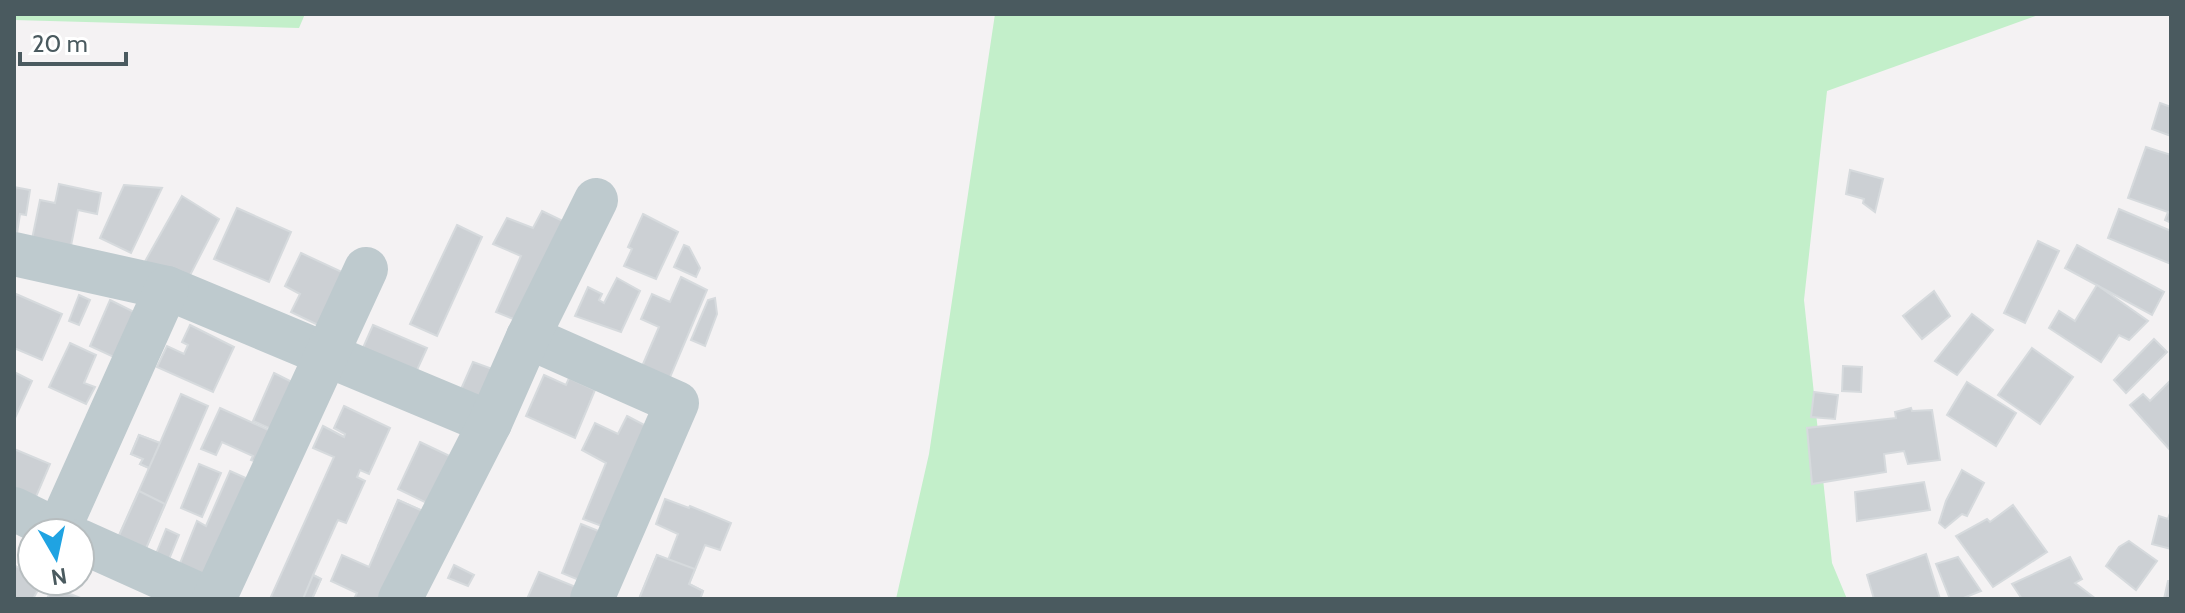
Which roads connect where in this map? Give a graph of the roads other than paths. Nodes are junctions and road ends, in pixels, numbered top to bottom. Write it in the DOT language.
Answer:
graph roads {
  1 [pos="596,200"];
  2 [pos="14,254"];
  3 [pos="366,269"];
  4 [pos="167,288"];
  5 [pos="528,337"];
  6 [pos="327,355"];
  7 [pos="490,423"];
  8 [pos="74,517"];
  9 [pos="96,548"];
  10 [pos="211,599"];
  11 [pos="400,599"];
  12 [pos="592,599"];
  1 -- 5 [label="street"];
  2 -- 4 [label="street"];
  3 -- 6 [label="street"];
  4 -- 6 [label="street"];
  4 -- 8 [label="street"];
  5 -- 7 [label="street"];
  5 -- 12 [label="street"];
  6 -- 7 [label="street"];
  6 -- 10 [label="street"];
  7 -- 11 [label="street"];
  9 -- 10 [label="street"];
}
